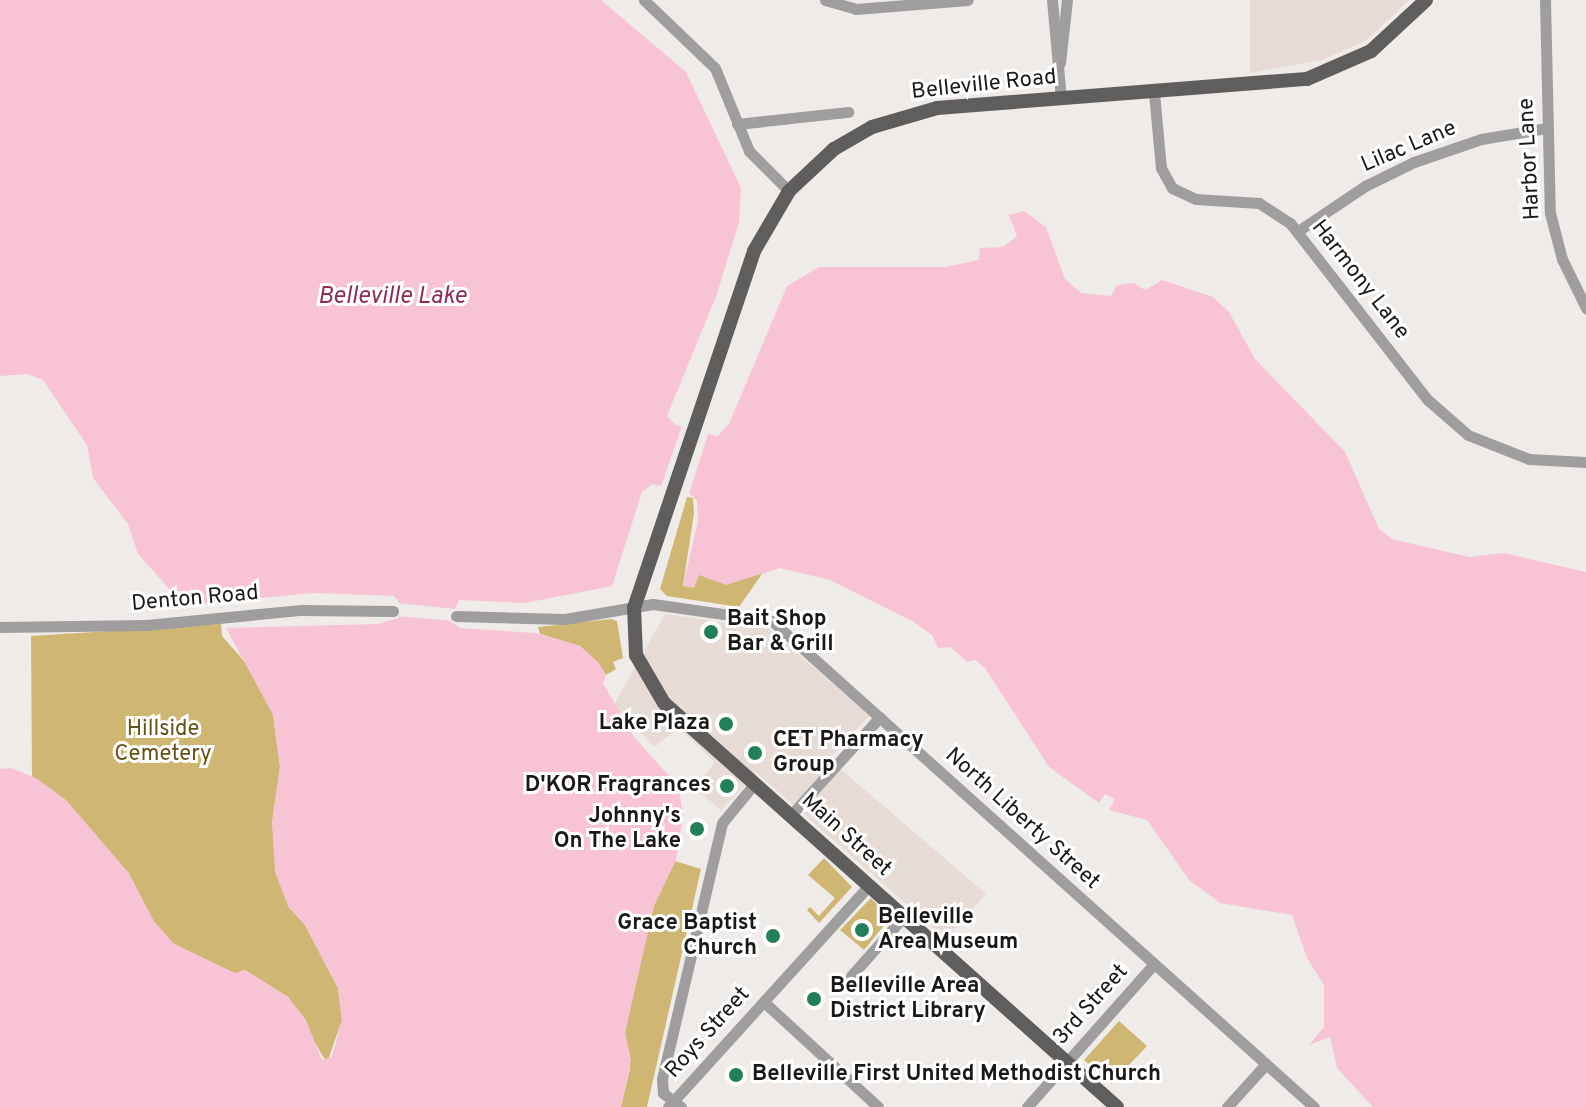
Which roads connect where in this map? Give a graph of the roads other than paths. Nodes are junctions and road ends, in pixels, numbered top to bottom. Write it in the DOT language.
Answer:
graph roads {
  1 [pos="644,0"];
  2 [pos="825,0"];
  3 [pos="968,0"];
  4 [pos="1052,0"];
  5 [pos="1067,0"];
  6 [pos="1426,0"];
  7 [pos="1545,0"];
  8 [pos="1060,64"];
  9 [pos="1154,93"];
  10 [pos="1061,99"];
  11 [pos="848,112"];
  12 [pos="737,124"];
  13 [pos="1547,128"];
  14 [pos="789,191"];
  15 [pos="1298,231"];
  16 [pos="1586,308"];
  17 [pos="1586,462"];
  18 [pos="634,608"];
  19 [pos="393,611"];
  20 [pos="456,616"];
  21 [pos="0,627"];
  22 [pos="634,647"];
  23 [pos="880,717"];
  24 [pos="755,783"];
  25 [pos="791,815"];
  26 [pos="869,885"];
  27 [pos="904,916"];
  28 [pos="1153,965"];
  29 [pos="851,976"];
  30 [pos="764,1002"];
  31 [pos="1067,1061"];
  32 [pos="1266,1064"];
  33 [pos="674,1105"];
  34 [pos="878,1107"];
  35 [pos="1027,1107"];
  36 [pos="1117,1107"];
  37 [pos="1227,1107"];
  38 [pos="1314,1107"];
  1 -- 12 [label="street"];
  2 -- 3 [label="street"];
  4 -- 8 [label="street"];
  5 -- 8 [label="street"];
  6 -- 9 [label="main road, Belleville Road"];
  7 -- 13 [label="street, Harbor Lane"];
  8 -- 10 [label="street"];
  9 -- 10 [label="main road, Belleville Road"];
  9 -- 15 [label="street, Harmony Lane"];
  10 -- 14 [label="main road, Belleville Road"];
  11 -- 12 [label="street"];
  12 -- 14 [label="street"];
  13 -- 15 [label="street, Lilac Lane"];
  13 -- 16 [label="street, Harbor Lane"];
  14 -- 18 [label="main road, Belleville Road"];
  15 -- 17 [label="street, Harmony Lane"];
  18 -- 20 [label="street"];
  18 -- 22 [label="main road, Belleville Road"];
  18 -- 23 [label="street, North Liberty Street"];
  19 -- 21 [label="street, Denton Road"];
  22 -- 24 [label="main road, Main Street"];
  23 -- 25 [label="street"];
  23 -- 28 [label="street, North Liberty Street"];
  24 -- 25 [label="main road, Main Street"];
  24 -- 33 [label="street"];
  25 -- 26 [label="main road, Main Street"];
  26 -- 27 [label="main road, Main Street"];
  26 -- 30 [label="street, Roys Street"];
  27 -- 29 [label="street"];
  27 -- 31 [label="main road, Main Street"];
  28 -- 31 [label="street, 3rd Street"];
  28 -- 32 [label="street, North Liberty Street"];
  30 -- 33 [label="street, Roys Street"];
  30 -- 34 [label="street"];
  31 -- 35 [label="street, 3rd Street"];
  31 -- 36 [label="main road, Main Street"];
  32 -- 37 [label="street"];
  32 -- 38 [label="street, North Liberty Street"];
}
